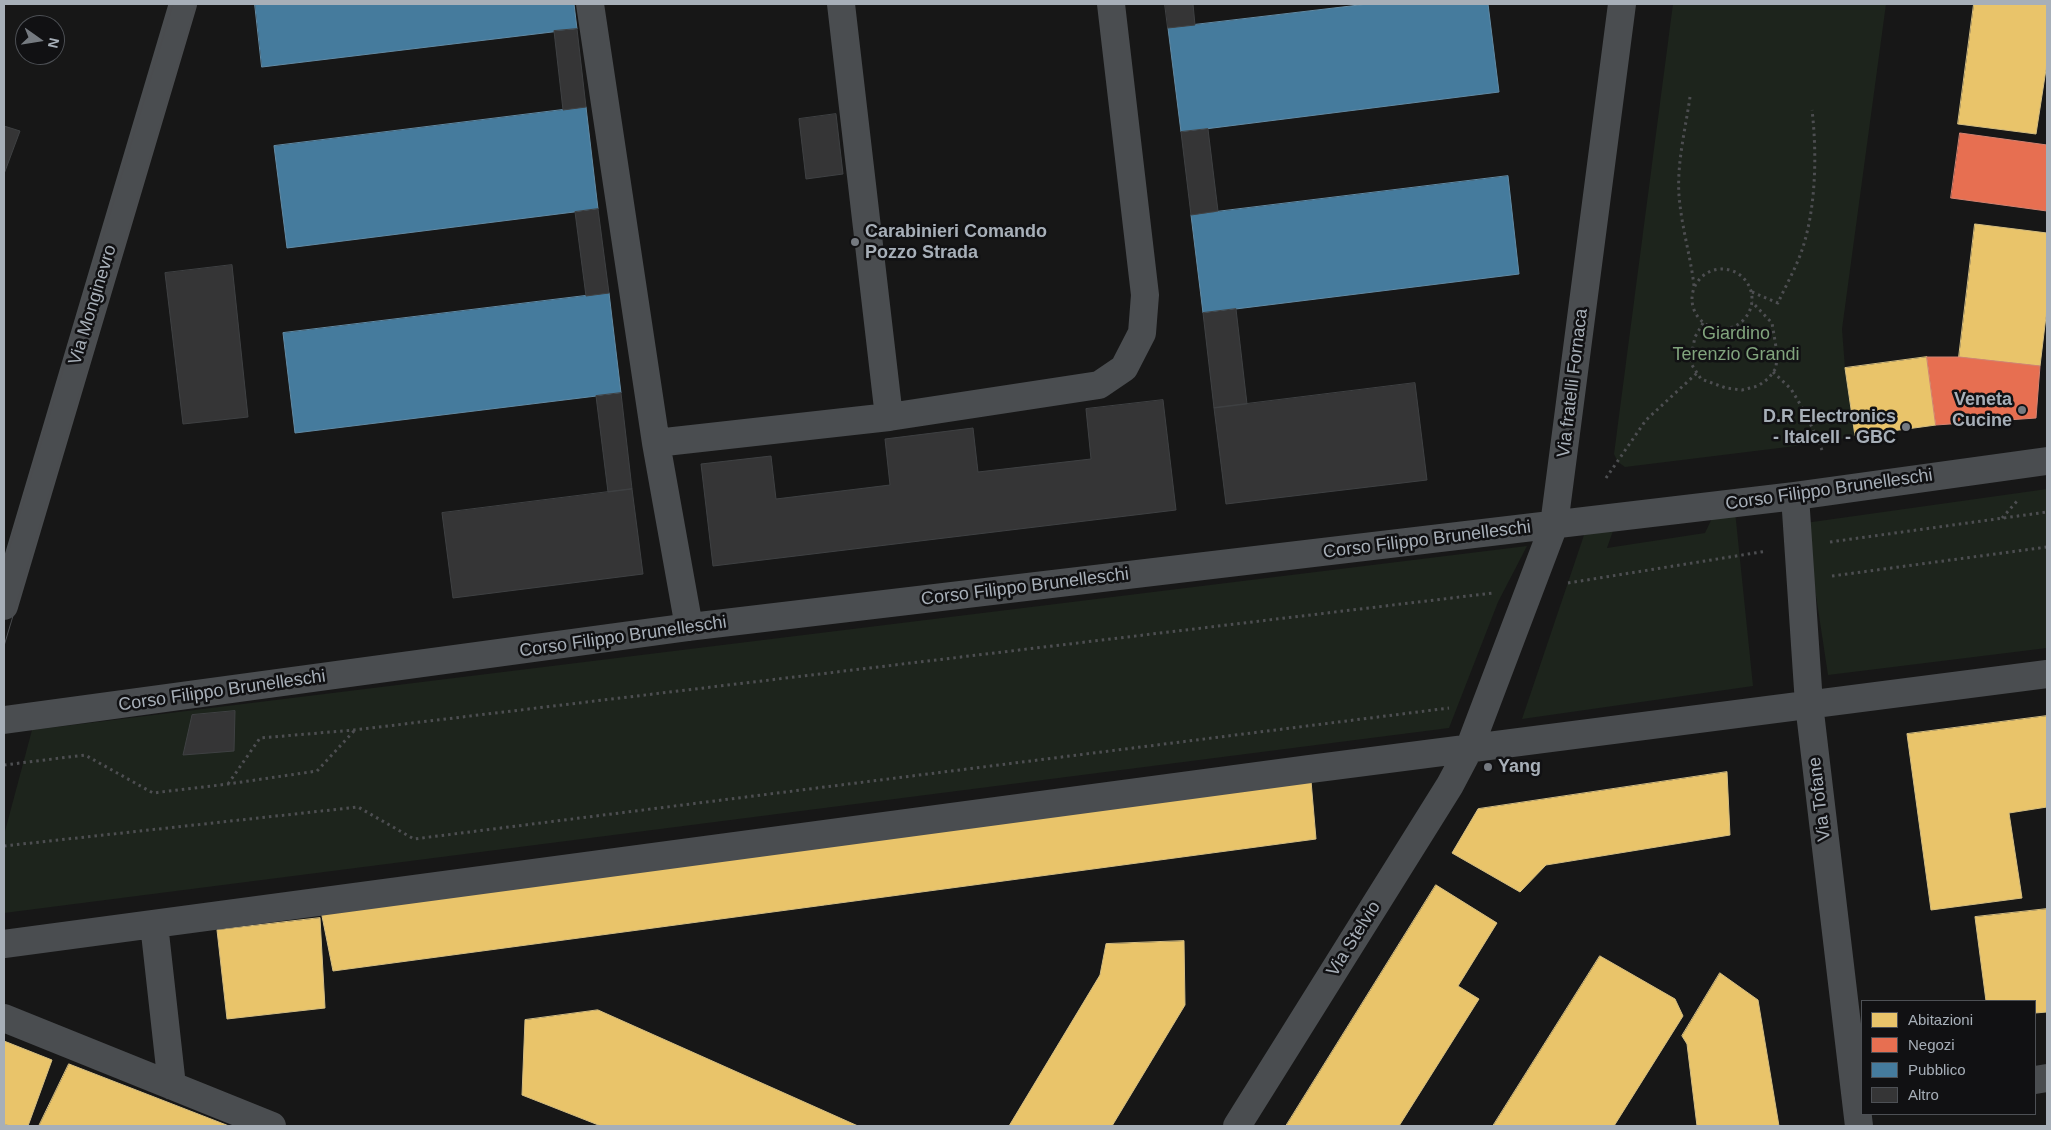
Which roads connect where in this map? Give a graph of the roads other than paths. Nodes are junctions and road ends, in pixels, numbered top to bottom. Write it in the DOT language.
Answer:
graph roads {
  1 [pos="183,4"];
  2 [pos="590,4"];
  3 [pos="841,4"];
  4 [pos="1111,4"];
  5 [pos="1622,4"];
  6 [pos="889,417"];
  7 [pos="656,443"];
  8 [pos="2047,461"];
  9 [pos="1795,496"];
  10 [pos="1554,525"];
  11 [pos="4,606"];
  12 [pos="689,627"];
  13 [pos="2047,674"];
  14 [pos="1809,704"];
  15 [pos="4,720"];
  16 [pos="1469,749"];
  17 [pos="154,924"];
  18 [pos="4,944"];
  19 [pos="4,1018"];
  20 [pos="172,1086"];
  21 [pos="1859,1110"];
  22 [pos="272,1126"];
  23 [pos="1237,1126"];
  1 -- 11 [label="street, Via Monginevro"];
  2 -- 7 [label="street"];
  3 -- 6 [label="street"];
  4 -- 6 [label="street"];
  5 -- 10 [label="street, Via fratelli Fornaca"];
  6 -- 7 [label="street"];
  7 -- 12 [label="street"];
  8 -- 9 [label="street, Corso Filippo Brunelleschi"];
  9 -- 10 [label="street, Corso Filippo Brunelleschi"];
  9 -- 14 [label="street, Via Tofane"];
  10 -- 12 [label="street, Corso Filippo Brunelleschi"];
  10 -- 16 [label="street, Via fratelli Fornaca"];
  12 -- 15 [label="street, Corso Filippo Brunelleschi"];
  13 -- 14 [label="street"];
  14 -- 16 [label="street"];
  14 -- 21 [label="street, Via Tofane"];
  16 -- 17 [label="street"];
  16 -- 23 [label="street, Via Stelvio"];
  17 -- 18 [label="street"];
  17 -- 20 [label="street"];
  19 -- 20 [label="street"];
  20 -- 22 [label="street"];
}
